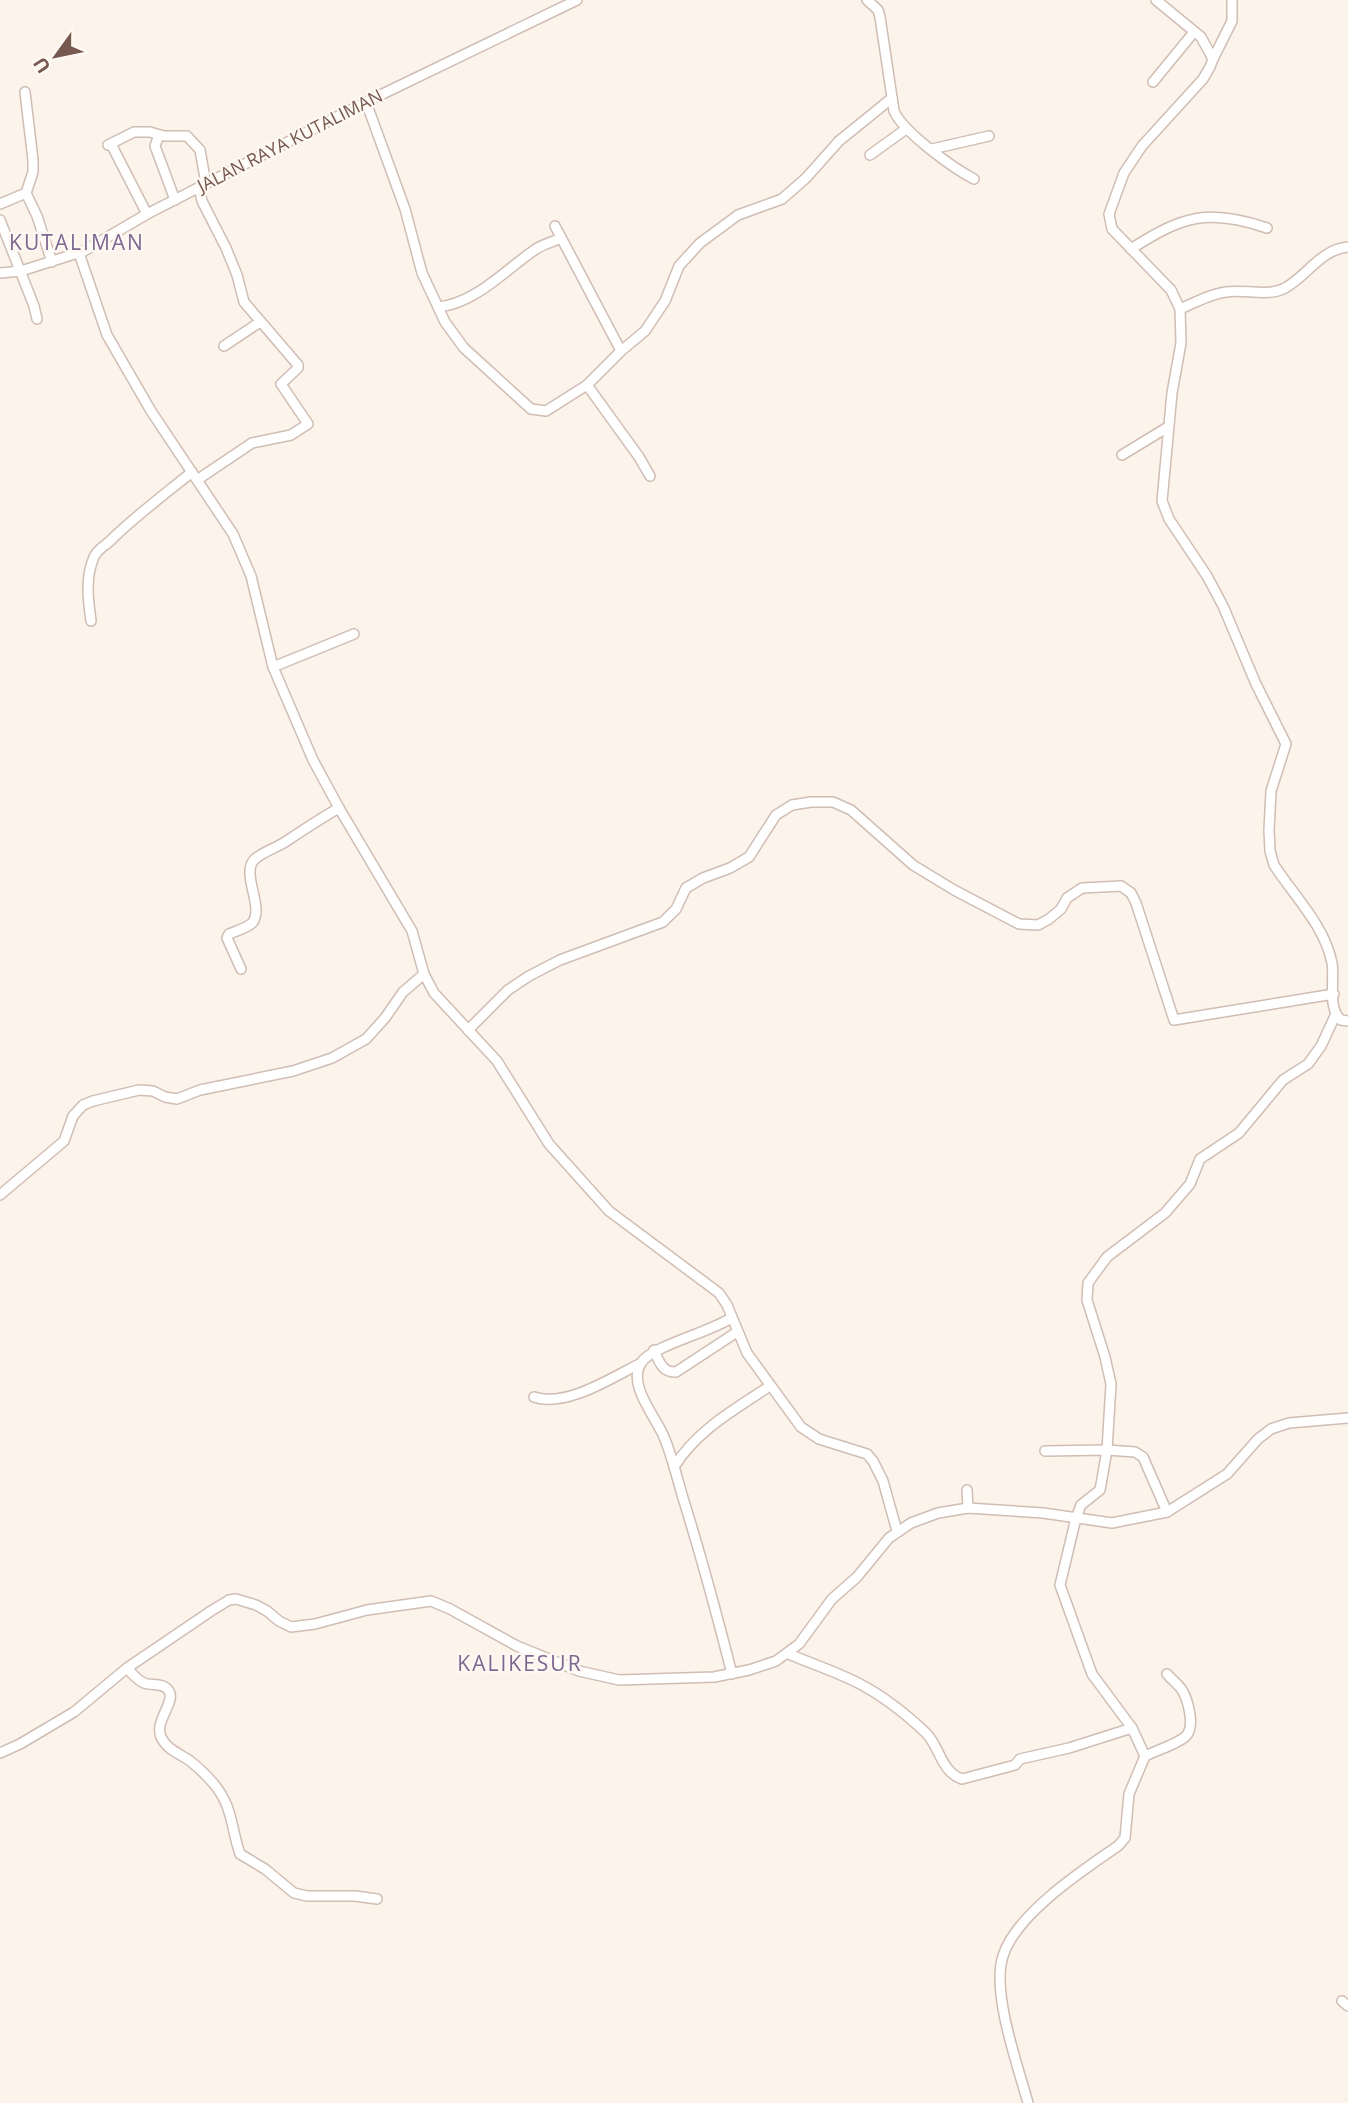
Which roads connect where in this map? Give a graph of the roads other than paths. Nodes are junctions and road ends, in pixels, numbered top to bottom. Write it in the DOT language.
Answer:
graph roads {
  1 [pos="578,0"];
  2 [pos="867,0"];
  3 [pos="1156,0"];
  4 [pos="1232,0"];
  5 [pos="1194,32"];
  6 [pos="1213,59"];
  7 [pos="1153,82"];
  8 [pos="24,92"];
  9 [pos="892,98"];
  10 [pos="366,102"];
  11 [pos="906,129"];
  12 [pos="159,135"];
  13 [pos="989,136"];
  14 [pos="932,149"];
  15 [pos="870,155"];
  16 [pos="974,179"];
  17 [pos="202,186"];
  18 [pos="26,193"];
  19 [pos="175,200"];
  20 [pos="0,204"];
  21 [pos="147,214"];
  22 [pos="0,220"];
  23 [pos="555,226"];
  24 [pos="1268,228"];
  25 [pos="561,238"];
  26 [pos="1348,247"];
  27 [pos="1131,250"];
  28 [pos="79,253"];
  29 [pos="52,262"];
  30 [pos="21,271"];
  31 [pos="0,273"];
  32 [pos="438,307"];
  33 [pos="1180,309"];
  34 [pos="37,319"];
  35 [pos="260,322"];
  36 [pos="224,346"];
  37 [pos="621,351"];
  38 [pos="587,385"];
  39 [pos="1168,427"];
  40 [pos="1122,454"];
  41 [pos="194,476"];
  42 [pos="650,476"];
  43 [pos="92,621"];
  44 [pos="354,634"];
  45 [pos="273,667"];
  46 [pos="339,808"];
  47 [pos="241,969"];
  48 [pos="424,974"];
  49 [pos="1334,994"];
  50 [pos="1336,1014"];
  51 [pos="1348,1021"];
  52 [pos="468,1030"];
  53 [pos="0,1195"];
  54 [pos="731,1318"];
  55 [pos="737,1332"];
  56 [pos="654,1350"];
  57 [pos="641,1363"];
  58 [pos="770,1385"];
  59 [pos="534,1397"];
  60 [pos="1348,1418"];
  61 [pos="1107,1450"];
  62 [pos="1045,1451"];
  63 [pos="674,1467"];
  64 [pos="967,1490"];
  65 [pos="968,1508"];
  66 [pos="1167,1512"];
  67 [pos="1076,1518"];
  68 [pos="897,1531"];
  69 [pos="789,1654"];
  70 [pos="127,1668"];
  71 [pos="732,1674"];
  72 [pos="1167,1674"];
  73 [pos="1132,1728"];
  74 [pos="0,1753"];
  75 [pos="1145,1756"];
  76 [pos="377,1899"];
  77 [pos="1028,2103"];
  1 -- 10 [label="street, JALAN RAYA KUTALIMAN"];
  2 -- 9 [label="street"];
  3 -- 5 [label="street"];
  4 -- 6 [label="street"];
  5 -- 6 [label="street"];
  5 -- 7 [label="street"];
  6 -- 27 [label="street"];
  8 -- 18 [label="street"];
  9 -- 11 [label="street"];
  9 -- 37 [label="street"];
  10 -- 17 [label="street, JALAN RAYA KUTALIMAN"];
  10 -- 32 [label="street"];
  11 -- 14 [label="street"];
  11 -- 15 [label="street"];
  12 -- 17 [label="street"];
  12 -- 19 [label="street"];
  12 -- 21 [label="street"];
  13 -- 14 [label="street"];
  14 -- 16 [label="street"];
  17 -- 19 [label="street, JALAN RAYA KUTALIMAN"];
  17 -- 35 [label="street"];
  18 -- 20 [label="street"];
  18 -- 29 [label="street"];
  19 -- 21 [label="street, JALAN RAYA KUTALIMAN"];
  21 -- 28 [label="street, JALAN RAYA KUTALIMAN"];
  22 -- 30 [label="street"];
  23 -- 25 [label="street"];
  24 -- 27 [label="street"];
  25 -- 32 [label="street"];
  25 -- 37 [label="street"];
  26 -- 33 [label="street"];
  27 -- 33 [label="street"];
  28 -- 29 [label="street, JALAN RAYA KUTALIMAN"];
  28 -- 41 [label="street"];
  29 -- 30 [label="street, JALAN RAYA KUTALIMAN"];
  30 -- 31 [label="street, JALAN RAYA KUTALIMAN"];
  30 -- 34 [label="street"];
  32 -- 38 [label="street"];
  33 -- 39 [label="street"];
  35 -- 36 [label="street"];
  35 -- 41 [label="street"];
  37 -- 38 [label="street"];
  38 -- 42 [label="street"];
  39 -- 40 [label="street"];
  39 -- 49 [label="street"];
  41 -- 43 [label="street"];
  41 -- 45 [label="street"];
  44 -- 45 [label="street"];
  45 -- 46 [label="street"];
  46 -- 47 [label="street"];
  46 -- 48 [label="street"];
  48 -- 52 [label="street"];
  48 -- 53 [label="street"];
  49 -- 50 [label="street"];
  49 -- 52 [label="street"];
  50 -- 51 [label="street"];
  50 -- 61 [label="street"];
  52 -- 54 [label="street"];
  54 -- 55 [label="street"];
  54 -- 56 [label="street"];
  55 -- 56 [label="street"];
  55 -- 58 [label="street"];
  56 -- 57 [label="street"];
  57 -- 59 [label="street"];
  57 -- 63 [label="street"];
  58 -- 63 [label="street"];
  58 -- 68 [label="street"];
  60 -- 66 [label="street"];
  61 -- 62 [label="street"];
  61 -- 66 [label="street"];
  61 -- 67 [label="street"];
  63 -- 71 [label="street"];
  64 -- 65 [label="street"];
  65 -- 67 [label="street"];
  65 -- 68 [label="street"];
  66 -- 67 [label="street"];
  67 -- 73 [label="street"];
  68 -- 69 [label="street"];
  69 -- 71 [label="street"];
  69 -- 73 [label="street"];
  70 -- 71 [label="street"];
  70 -- 74 [label="street"];
  70 -- 76 [label="street"];
  72 -- 75 [label="street"];
  73 -- 75 [label="street"];
  75 -- 77 [label="street"];
}
